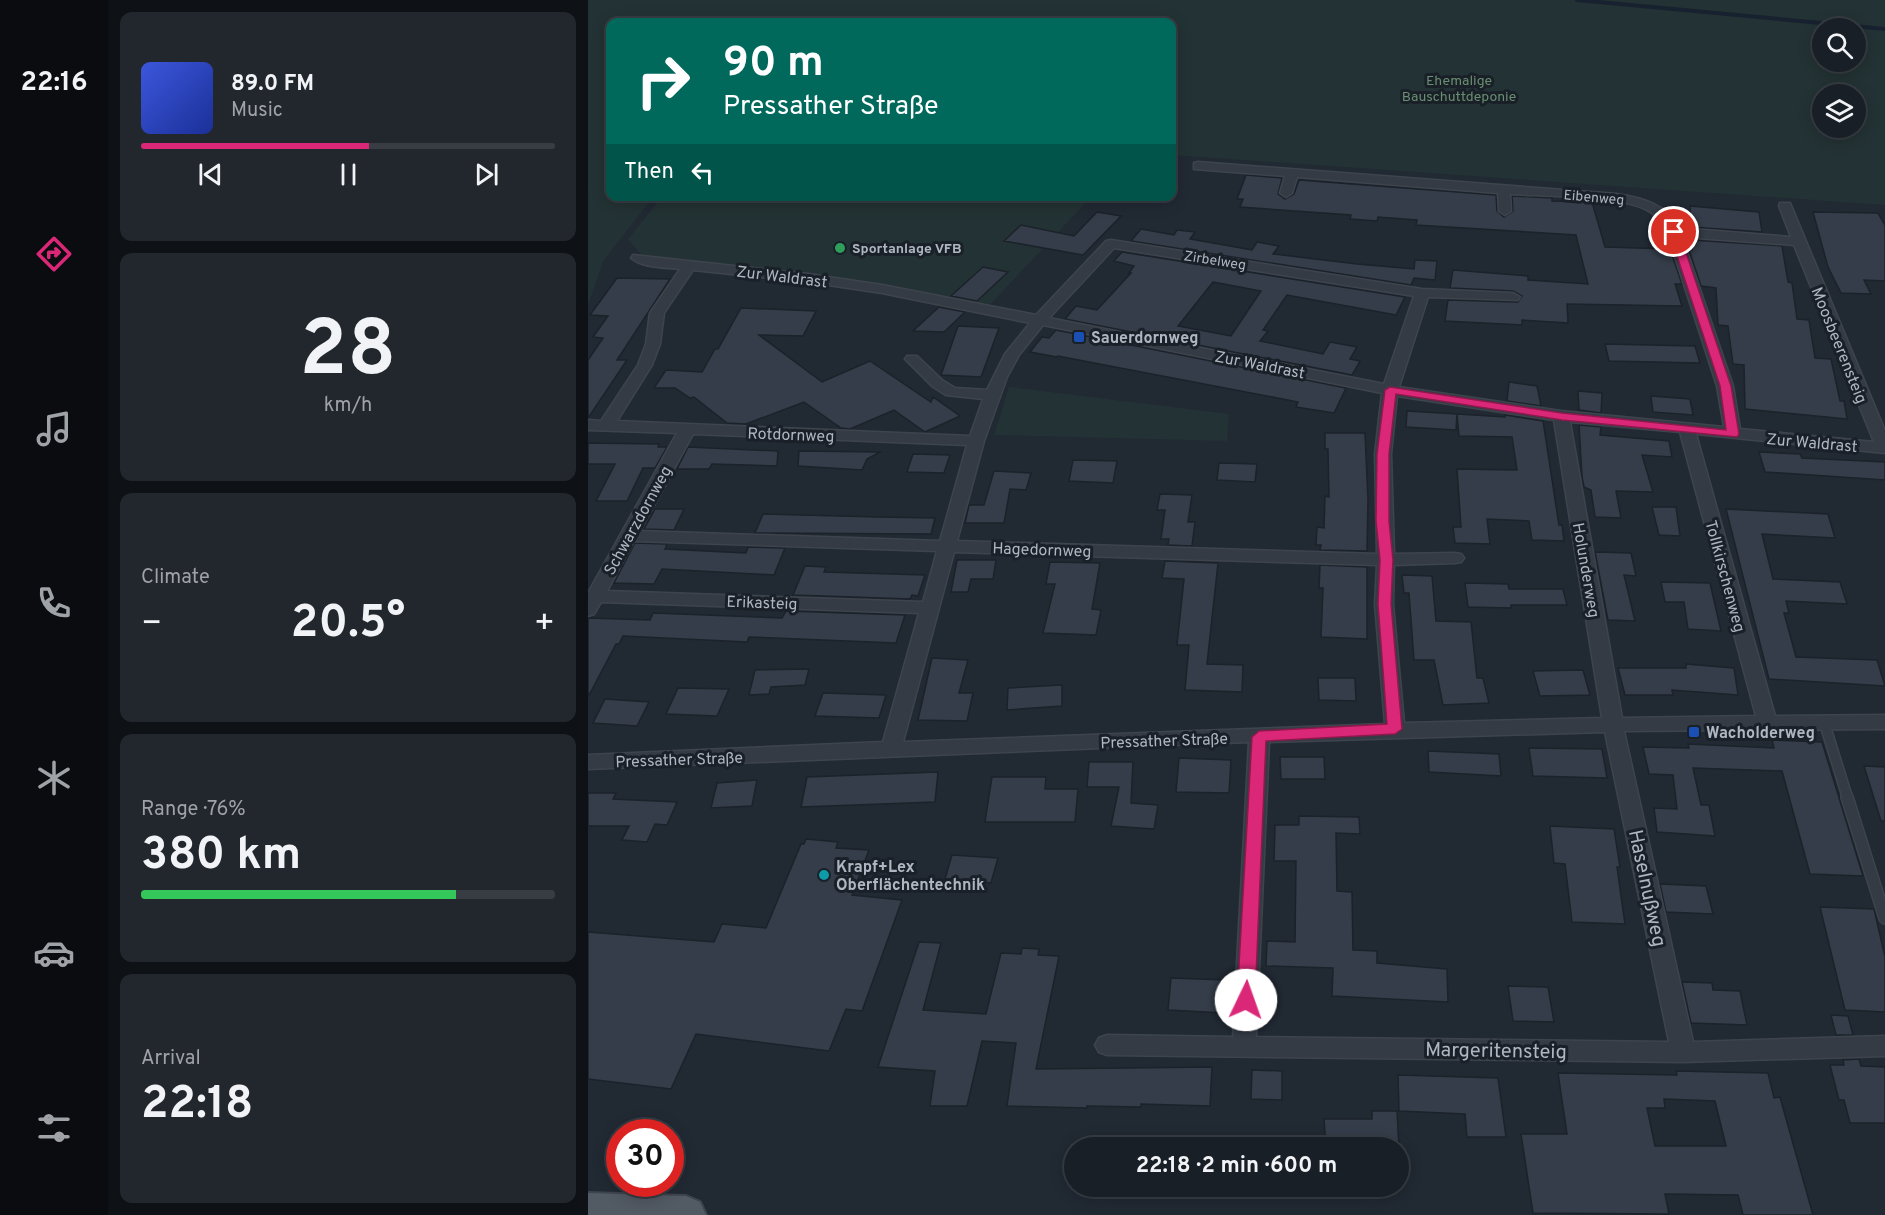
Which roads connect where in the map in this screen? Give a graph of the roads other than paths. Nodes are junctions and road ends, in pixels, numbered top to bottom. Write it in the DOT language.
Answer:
graph roads {
  1 [pos="1198,166"];
  2 [pos="1292,173"];
  3 [pos="1504,190"];
  4 [pos="1286,193"];
  5 [pos="1785,206"];
  6 [pos="1505,211"];
  7 [pos="1674,232"];
  8 [pos="1798,241"];
  9 [pos="638,258"];
  10 [pos="689,266"];
  11 [pos="1422,293"];
  12 [pos="1513,297"];
  13 [pos="1040,320"];
  14 [pos="912,359"];
  15 [pos="1390,390"];
  16 [pos="992,395"];
  17 [pos="1562,416"];
  18 [pos="588,425"];
  19 [pos="606,426"];
  20 [pos="687,430"];
  21 [pos="1687,430"];
  22 [pos="1733,434"];
  23 [pos="976,441"];
  24 [pos="1884,448"];
  25 [pos="629,536"];
  26 [pos="947,545"];
  27 [pos="1455,558"];
  28 [pos="1386,560"];
  29 [pos="592,603"];
  30 [pos="929,608"];
  31 [pos="1767,722"];
  32 [pos="1824,722"];
  33 [pos="1885,722"];
  34 [pos="1613,724"];
  35 [pos="1395,729"];
  36 [pos="1259,737"];
  37 [pos="891,749"];
  38 [pos="588,762"];
  39 [pos="1885,918"];
  40 [pos="1107,1045"];
  41 [pos="1885,1046"];
  42 [pos="1244,1048"];
  43 [pos="1683,1052"];
  44 [pos="588,1212"];
  45 [pos="687,1215"];
  1 -- 2 [label="street, Eibenweg"];
  2 -- 3 [label="street, Eibenweg"];
  2 -- 4 [label="street"];
  3 -- 6 [label="street"];
  3 -- 7 [label="street, Eibenweg"];
  5 -- 8 [label="street, Moosbeerensteig"];
  7 -- 8 [label="street"];
  7 -- 22 [label="street, Eibenweg"];
  8 -- 24 [label="street, Moosbeerensteig"];
  9 -- 10 [label="street, Zur Waldrast"];
  10 -- 13 [label="street, Zur Waldrast"];
  10 -- 19 [label="street"];
  11 -- 12 [label="street, Zirbelweg"];
  11 -- 13 [label="street, Zirbelweg"];
  11 -- 15 [label="street"];
  13 -- 15 [label="street, Zur Waldrast"];
  13 -- 16 [label="street"];
  14 -- 16 [label="street"];
  15 -- 17 [label="street, Zur Waldrast"];
  15 -- 28 [label="street"];
  16 -- 23 [label="street"];
  17 -- 21 [label="street, Zur Waldrast"];
  17 -- 34 [label="street, Holunderweg"];
  18 -- 19 [label="street, Rotdornweg"];
  19 -- 20 [label="street, Rotdornweg"];
  20 -- 23 [label="street, Rotdornweg"];
  20 -- 25 [label="street, Schwarzdornweg"];
  21 -- 22 [label="street, Zur Waldrast"];
  21 -- 31 [label="street, Tollkirschenweg"];
  22 -- 24 [label="street, Zur Waldrast"];
  23 -- 26 [label="street"];
  25 -- 26 [label="street, Hagedornweg"];
  25 -- 29 [label="street, Schwarzdornweg"];
  26 -- 28 [label="street, Hagedornweg"];
  26 -- 30 [label="street"];
  27 -- 28 [label="street, Hagedornweg"];
  28 -- 35 [label="street"];
  29 -- 30 [label="street, Erikasteig"];
  30 -- 37 [label="street"];
  31 -- 32 [label="street, Pressather Straße"];
  31 -- 34 [label="street, Pressather Straße"];
  32 -- 33 [label="street, Pressather Straße"];
  32 -- 39 [label="lane"];
  34 -- 35 [label="street, Pressather Straße"];
  34 -- 43 [label="street, Haselnußweg"];
  35 -- 36 [label="street, Pressather Straße"];
  36 -- 37 [label="street, Pressather Straße"];
  36 -- 42 [label="street"];
  37 -- 38 [label="street, Pressather Straße"];
  40 -- 42 [label="street, Margeritensteig"];
  41 -- 43 [label="street, Margeritensteig"];
  42 -- 43 [label="street, Margeritensteig"];
  44 -- 45 [label="main road"];
}
